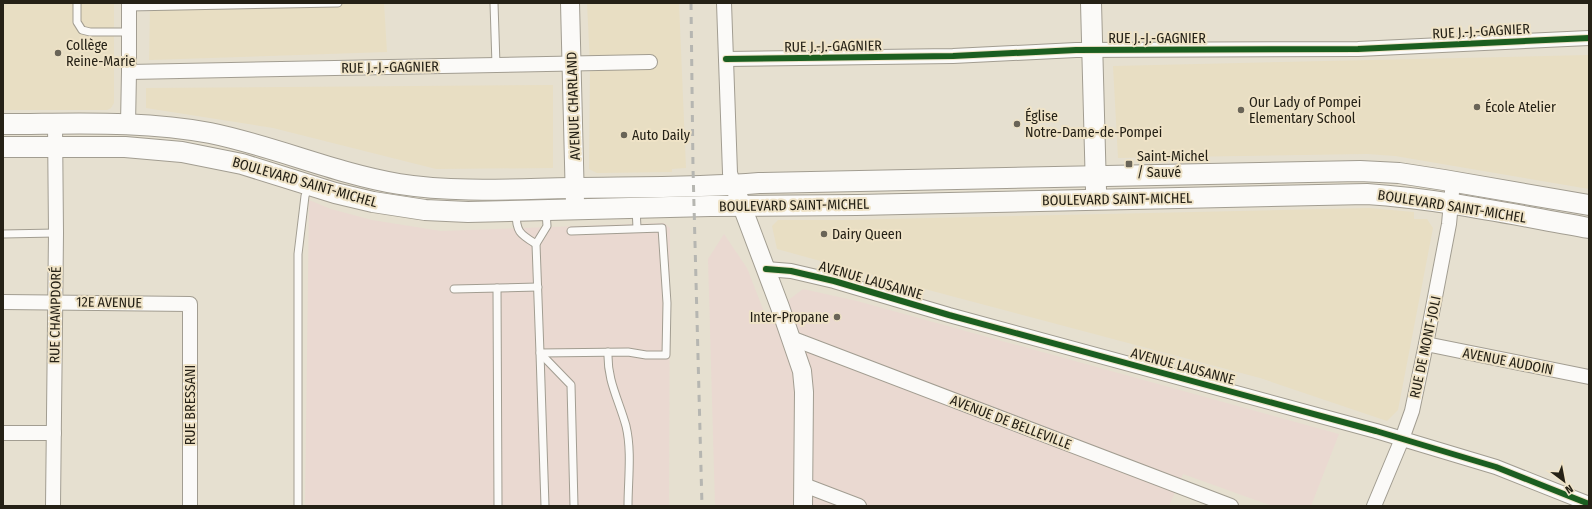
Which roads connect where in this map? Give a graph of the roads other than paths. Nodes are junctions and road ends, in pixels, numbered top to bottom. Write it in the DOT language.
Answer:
graph roads {
  1 [pos="77,3"];
  2 [pos="338,3"];
  3 [pos="494,3"];
  4 [pos="570,3"];
  5 [pos="724,3"];
  6 [pos="1091,3"];
  7 [pos="129,5"];
  8 [pos="129,32"];
  9 [pos="1589,38"];
  10 [pos="1092,50"];
  11 [pos="726,59"];
  12 [pos="650,62"];
  13 [pos="572,63"];
  14 [pos="496,65"];
  15 [pos="129,72"];
  16 [pos="3,124"];
  17 [pos="55,124"];
  18 [pos="128,124"];
  19 [pos="55,146"];
  20 [pos="3,147"];
  21 [pos="1096,176"];
  22 [pos="1453,181"];
  23 [pos="309,185"];
  24 [pos="734,185"];
  25 [pos="575,188"];
  26 [pos="1097,200"];
  27 [pos="1451,204"];
  28 [pos="1589,205"];
  29 [pos="742,206"];
  30 [pos="636,208"];
  31 [pos="575,210"];
  32 [pos="546,211"];
  33 [pos="516,212"];
  34 [pos="637,228"];
  35 [pos="1589,228"];
  36 [pos="571,231"];
  37 [pos="56,233"];
  38 [pos="3,234"];
  39 [pos="536,244"];
  40 [pos="766,270"];
  41 [pos="538,287"];
  42 [pos="497,288"];
  43 [pos="454,289"];
  44 [pos="3,302"];
  45 [pos="56,302"];
  46 [pos="190,304"];
  47 [pos="791,338"];
  48 [pos="1426,344"];
  49 [pos="608,352"];
  50 [pos="540,353"];
  51 [pos="1589,377"];
  52 [pos="3,433"];
  53 [pos="54,433"];
  54 [pos="1402,439"];
  55 [pos="804,485"];
  56 [pos="1589,504"];
  57 [pos="54,506"];
  58 [pos="190,506"];
  59 [pos="298,506"];
  60 [pos="498,506"];
  61 [pos="545,506"];
  62 [pos="574,506"];
  63 [pos="628,506"];
  64 [pos="804,506"];
  65 [pos="859,506"];
  66 [pos="1231,506"];
  67 [pos="1374,506"];
  1 -- 8 [label="lane"];
  2 -- 7 [label="lane"];
  3 -- 14 [label="lane"];
  4 -- 13 [label="street, AVENUE CHARLAND"];
  5 -- 11 [label="street"];
  6 -- 10 [label="main road"];
  7 -- 8 [label="street"];
  8 -- 15 [label="street"];
  9 -- 10 [label="street, RUE J.-J.-GAGNIER"];
  10 -- 11 [label="street, RUE J.-J.-GAGNIER"];
  10 -- 21 [label="main road"];
  11 -- 24 [label="street"];
  12 -- 13 [label="street, RUE J.-J.-GAGNIER"];
  13 -- 14 [label="street, RUE J.-J.-GAGNIER"];
  13 -- 25 [label="street, AVENUE CHARLAND"];
  14 -- 15 [label="street, RUE J.-J.-GAGNIER"];
  15 -- 18 [label="street"];
  16 -- 17 [label="main road, BOULEVARD SAINT-MICHEL"];
  17 -- 18 [label="main road, BOULEVARD SAINT-MICHEL"];
  17 -- 19 [label="street, RUE CHAMPDORÉ"];
  18 -- 25 [label="main road, BOULEVARD SAINT-MICHEL"];
  19 -- 20 [label="main road, BOULEVARD SAINT-MICHEL"];
  19 -- 23 [label="main road, BOULEVARD SAINT-MICHEL"];
  19 -- 37 [label="street, RUE CHAMPDORÉ"];
  21 -- 22 [label="main road, BOULEVARD SAINT-MICHEL"];
  21 -- 24 [label="main road, BOULEVARD SAINT-MICHEL"];
  21 -- 26 [label="main road"];
  22 -- 27 [label="street, RUE DE MONT-JOLI"];
  22 -- 28 [label="main road, BOULEVARD SAINT-MICHEL"];
  23 -- 33 [label="main road, BOULEVARD SAINT-MICHEL"];
  23 -- 59 [label="lane"];
  24 -- 25 [label="main road, BOULEVARD SAINT-MICHEL"];
  24 -- 29 [label="street"];
  25 -- 31 [label="street, AVENUE CHARLAND"];
  26 -- 27 [label="main road, BOULEVARD SAINT-MICHEL"];
  26 -- 29 [label="main road, BOULEVARD SAINT-MICHEL"];
  27 -- 35 [label="main road, BOULEVARD SAINT-MICHEL"];
  27 -- 48 [label="street, RUE DE MONT-JOLI"];
  29 -- 30 [label="main road, BOULEVARD SAINT-MICHEL"];
  29 -- 40 [label="street"];
  30 -- 31 [label="main road, BOULEVARD SAINT-MICHEL"];
  30 -- 34 [label="lane"];
  31 -- 32 [label="main road, BOULEVARD SAINT-MICHEL"];
  32 -- 33 [label="main road, BOULEVARD SAINT-MICHEL"];
  32 -- 39 [label="lane"];
  33 -- 39 [label="lane"];
  34 -- 36 [label="lane"];
  34 -- 49 [label="lane"];
  37 -- 38 [label="lane"];
  37 -- 45 [label="street, RUE CHAMPDORÉ"];
  39 -- 41 [label="lane"];
  40 -- 47 [label="street"];
  40 -- 54 [label="street, AVENUE LAUSANNE"];
  41 -- 42 [label="lane"];
  41 -- 50 [label="lane"];
  42 -- 43 [label="lane"];
  42 -- 60 [label="lane"];
  44 -- 45 [label="street, 12E AVENUE"];
  45 -- 46 [label="street, 12E AVENUE"];
  45 -- 53 [label="street, RUE CHAMPDORÉ"];
  46 -- 58 [label="street, RUE BRESSANI"];
  47 -- 55 [label="street"];
  47 -- 66 [label="street, AVENUE DE BELLEVILLE"];
  48 -- 51 [label="street, AVENUE AUDOIN"];
  48 -- 54 [label="street, RUE DE MONT-JOLI"];
  49 -- 50 [label="lane"];
  49 -- 63 [label="lane"];
  50 -- 61 [label="lane"];
  50 -- 62 [label="lane"];
  52 -- 53 [label="street"];
  53 -- 57 [label="street, RUE CHAMPDORÉ"];
  54 -- 56 [label="street, AVENUE LAUSANNE"];
  54 -- 67 [label="street, RUE DE MONT-JOLI"];
  55 -- 64 [label="street"];
  55 -- 65 [label="street"];
}
